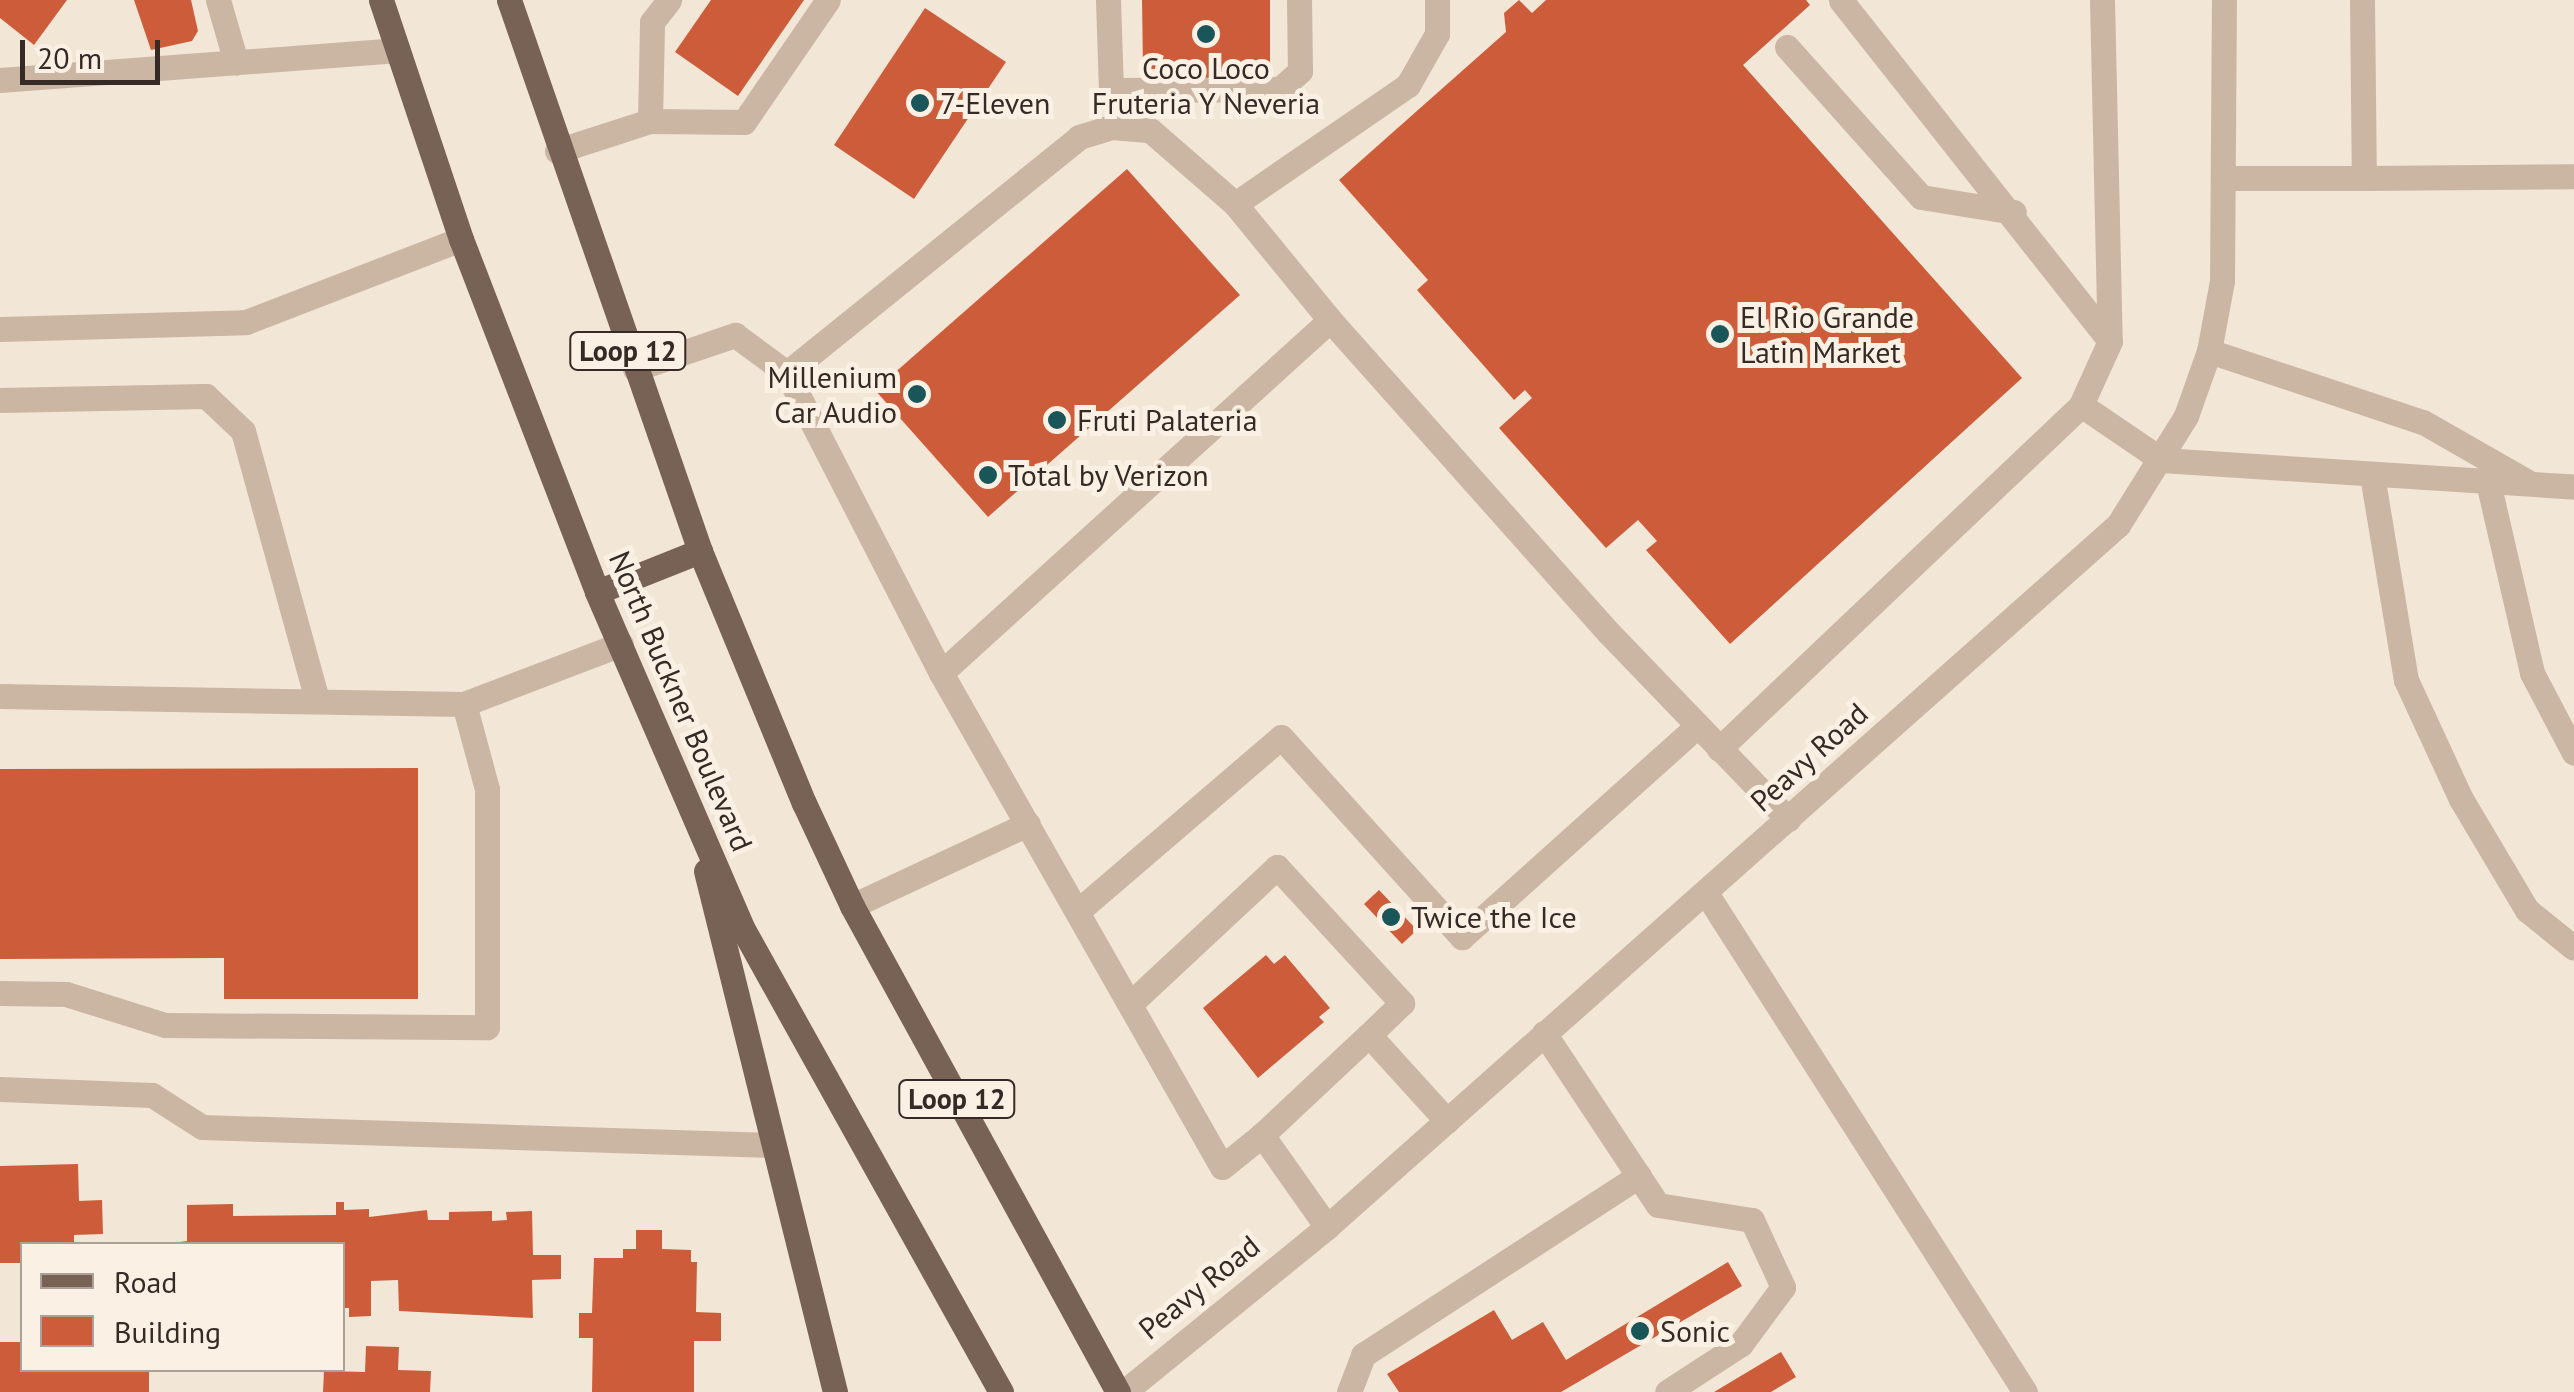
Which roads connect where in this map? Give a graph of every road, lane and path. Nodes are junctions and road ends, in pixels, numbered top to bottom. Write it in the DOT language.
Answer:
graph roads {
  1 [pos="218,0"];
  2 [pos="381,0"];
  3 [pos="508,0"];
  4 [pos="668,0"];
  5 [pos="828,0"];
  6 [pos="1108,0"];
  7 [pos="1299,0"];
  8 [pos="1437,0"];
  9 [pos="1841,0"];
  10 [pos="2102,0"];
  11 [pos="2224,0"];
  12 [pos="2362,0"];
  13 [pos="1787,47"];
  14 [pos="395,50"];
  15 [pos="236,62"];
  16 [pos="0,80"];
  17 [pos="1111,90"];
  18 [pos="650,121"];
  19 [pos="1112,127"];
  20 [pos="557,151"];
  21 [pos="2574,176"];
  22 [pos="2225,178"];
  23 [pos="2364,178"];
  24 [pos="1235,204"];
  25 [pos="2014,212"];
  26 [pos="461,239"];
  27 [pos="1330,320"];
  28 [pos="0,329"];
  29 [pos="2110,342"];
  30 [pos="2208,351"];
  31 [pos="634,369"];
  32 [pos="787,372"];
  33 [pos="0,400"];
  34 [pos="2081,404"];
  35 [pos="2162,460"];
  36 [pos="2372,475"];
  37 [pos="2488,482"];
  38 [pos="2530,484"];
  39 [pos="2574,487"];
  40 [pos="700,551"];
  41 [pos="597,592"];
  42 [pos="621,644"];
  43 [pos="941,672"];
  44 [pos="0,696"];
  45 [pos="317,700"];
  46 [pos="464,704"];
  47 [pos="1696,726"];
  48 [pos="1719,749"];
  49 [pos="2574,752"];
  50 [pos="689,803"];
  51 [pos="1788,819"];
  52 [pos="1028,824"];
  53 [pos="1706,893"];
  54 [pos="852,906"];
  55 [pos="1078,911"];
  56 [pos="2574,948"];
  57 [pos="0,994"];
  58 [pos="1130,1004"];
  59 [pos="1544,1033"];
  60 [pos="1369,1035"];
  61 [pos="0,1089"];
  62 [pos="1447,1120"];
  63 [pos="1262,1135"];
  64 [pos="772,1145"];
  65 [pos="1639,1176"];
  66 [pos="1327,1226"];
  67 [pos="835,1392"];
  68 [pos="1001,1392"];
  69 [pos="1120,1392"];
  70 [pos="1349,1392"];
  71 [pos="1667,1392"];
  72 [pos="2025,1392"];
  1 -- 15 [label="street"];
  2 -- 14 [label="main road, North Buckner Boulevard / Loop 12"];
  3 -- 20 [label="main road, Loop 12"];
  4 -- 18 [label="street"];
  5 -- 18 [label="street"];
  6 -- 17 [label="street"];
  7 -- 17 [label="street"];
  8 -- 24 [label="street"];
  9 -- 25 [label="street"];
  10 -- 29 [label="street"];
  11 -- 22 [label="street, Peavy Road"];
  12 -- 23 [label="street"];
  13 -- 25 [label="street"];
  14 -- 15 [label="street"];
  14 -- 26 [label="main road, North Buckner Boulevard / Loop 12"];
  15 -- 16 [label="street"];
  17 -- 19 [label="street"];
  18 -- 20 [label="street"];
  19 -- 24 [label="street"];
  19 -- 32 [label="street"];
  20 -- 31 [label="main road, Loop 12"];
  21 -- 23 [label="street"];
  22 -- 23 [label="street"];
  22 -- 30 [label="street, Peavy Road"];
  24 -- 27 [label="street"];
  25 -- 29 [label="street"];
  26 -- 28 [label="street"];
  26 -- 41 [label="main road, North Buckner Boulevard / Loop 12"];
  27 -- 43 [label="street"];
  27 -- 47 [label="street"];
  29 -- 34 [label="street"];
  30 -- 35 [label="street, Peavy Road"];
  30 -- 38 [label="street"];
  31 -- 32 [label="street"];
  31 -- 40 [label="main road, Loop 12"];
  32 -- 43 [label="street"];
  33 -- 45 [label="street"];
  34 -- 35 [label="street"];
  34 -- 48 [label="street"];
  35 -- 36 [label="street"];
  35 -- 51 [label="street, Peavy Road"];
  36 -- 37 [label="street"];
  36 -- 56 [label="street"];
  37 -- 38 [label="street"];
  37 -- 49 [label="street"];
  38 -- 39 [label="street"];
  40 -- 41 [label="main road"];
  40 -- 54 [label="main road, Loop 12"];
  41 -- 42 [label="main road, North Buckner Boulevard / Loop 12"];
  42 -- 46 [label="street"];
  42 -- 50 [label="main road, North Buckner Boulevard / Loop 12"];
  43 -- 52 [label="street"];
  44 -- 45 [label="street"];
  45 -- 46 [label="street"];
  46 -- 57 [label="street"];
  47 -- 48 [label="street"];
  47 -- 55 [label="street"];
  48 -- 51 [label="street"];
  50 -- 64 [label="main road"];
  50 -- 68 [label="main road, North Buckner Boulevard / Loop 12"];
  51 -- 53 [label="street, Peavy Road"];
  52 -- 54 [label="street"];
  52 -- 55 [label="street"];
  53 -- 59 [label="street, Peavy Road"];
  53 -- 72 [label="street"];
  54 -- 69 [label="main road, Loop 12"];
  55 -- 58 [label="street"];
  58 -- 60 [label="street"];
  58 -- 63 [label="street"];
  59 -- 62 [label="street, Peavy Road"];
  59 -- 65 [label="street"];
  60 -- 62 [label="street"];
  60 -- 63 [label="street"];
  61 -- 64 [label="street"];
  62 -- 66 [label="street, Peavy Road"];
  63 -- 66 [label="street"];
  64 -- 67 [label="main road"];
  65 -- 70 [label="street"];
  65 -- 71 [label="street"];
  66 -- 69 [label="street, Peavy Road"];
}
